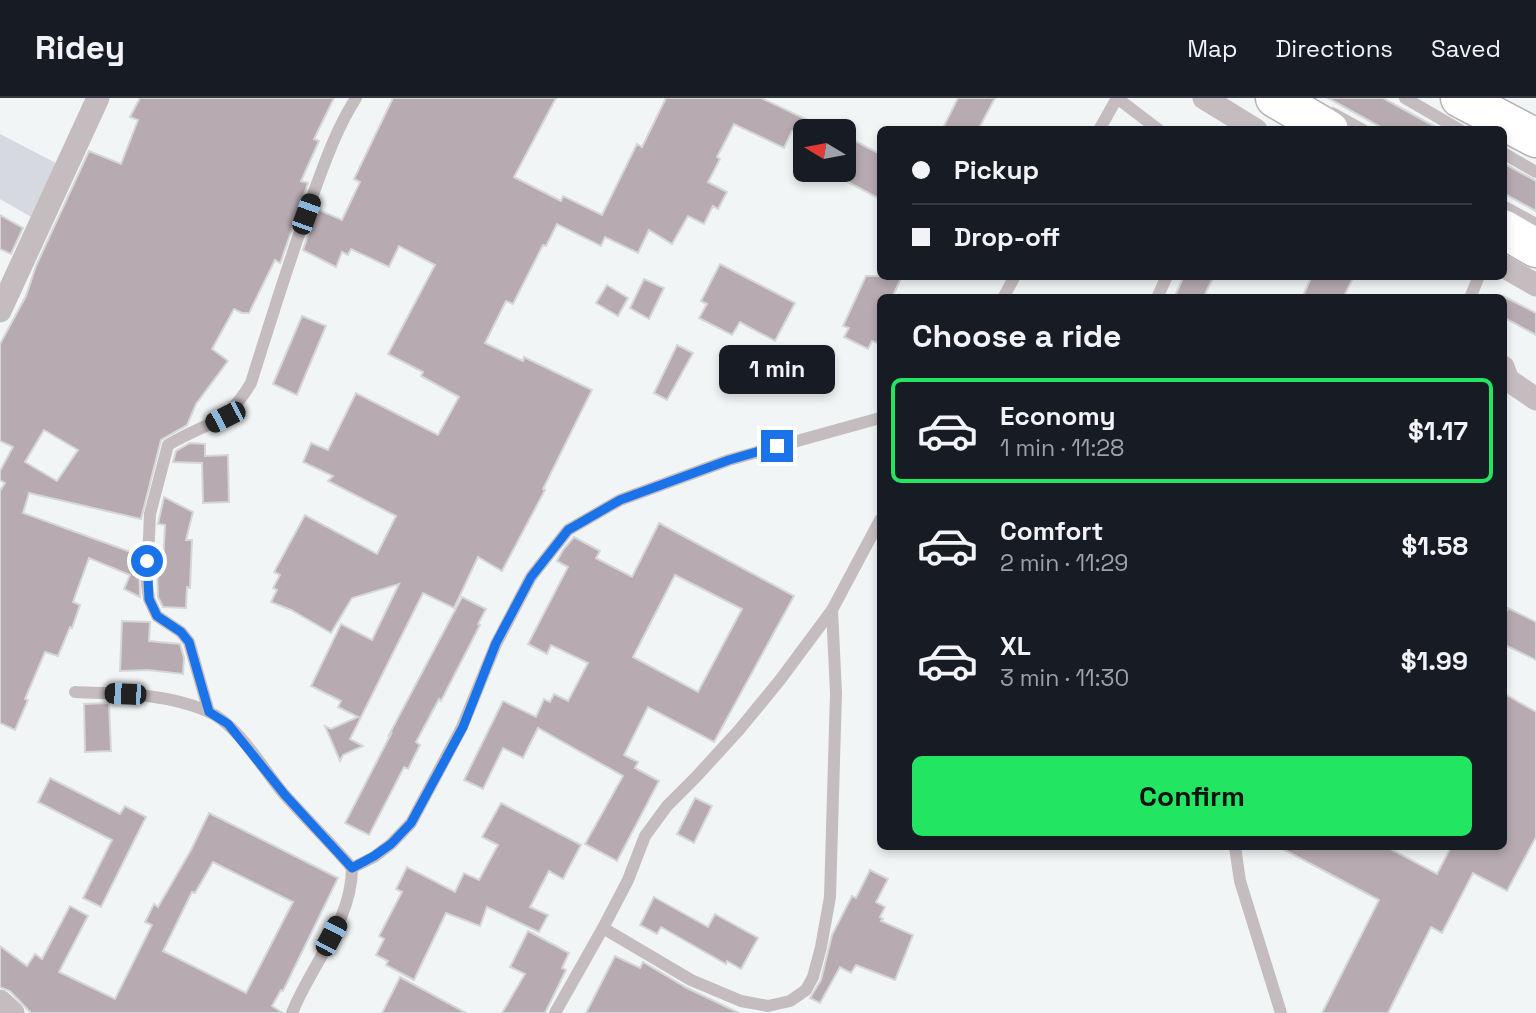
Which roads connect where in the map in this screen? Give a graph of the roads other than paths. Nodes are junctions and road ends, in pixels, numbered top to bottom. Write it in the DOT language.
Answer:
graph roads {
  1 [pos="98,98"];
  2 [pos="356,98"];
  3 [pos="1117,98"];
  4 [pos="1204,98"];
  5 [pos="1275,98"];
  6 [pos="1405,98"];
  7 [pos="1460,98"];
  8 [pos="1483,98"];
  9 [pos="1323,117"];
  10 [pos="1101,126"];
  11 [pos="1154,126"];
  12 [pos="1250,126"];
  13 [pos="1351,126"];
  14 [pos="1453,126"];
  15 [pos="1536,126"];
  16 [pos="1536,138"];
  17 [pos="1507,155"];
  18 [pos="1536,172"];
  19 [pos="1507,208"];
  20 [pos="1536,224"];
  21 [pos="1507,231"];
  22 [pos="1536,248"];
  23 [pos="1507,268"];
  24 [pos="1536,285"];
  25 [pos="0,312"];
  26 [pos="1507,377"];
  27 [pos="1536,399"];
  28 [pos="877,419"];
  29 [pos="877,526"];
  30 [pos="832,610"];
  31 [pos="75,692"];
  32 [pos="209,712"];
  33 [pos="1235,850"];
  34 [pos="352,868"];
  35 [pos="603,928"];
  36 [pos="0,1001"];
  37 [pos="13,1013"];
  38 [pos="292,1013"];
  39 [pos="555,1013"];
  40 [pos="1282,1013"];
  1 -- 25 [label="street"];
  2 -- 32 [label="lane"];
  3 -- 10 [label="lane"];
  3 -- 11 [label="lane"];
  4 -- 12 [label="street"];
  5 -- 9 [label="highway"];
  6 -- 14 [label="lane"];
  7 -- 16 [label="highway"];
  8 -- 15 [label="street"];
  9 -- 13 [label="lane"];
  17 -- 18 [label="lane"];
  19 -- 20 [label="lane"];
  21 -- 22 [label="highway"];
  23 -- 24 [label="street"];
  26 -- 27 [label="street"];
  28 -- 34 [label="lane"];
  29 -- 30 [label="lane"];
  30 -- 35 [label="lane"];
  30 -- 35 [label="lane"];
  31 -- 32 [label="lane"];
  32 -- 34 [label="lane"];
  33 -- 40 [label="lane"];
  34 -- 38 [label="lane"];
  35 -- 39 [label="lane"];
  36 -- 37 [label="street"];
}
